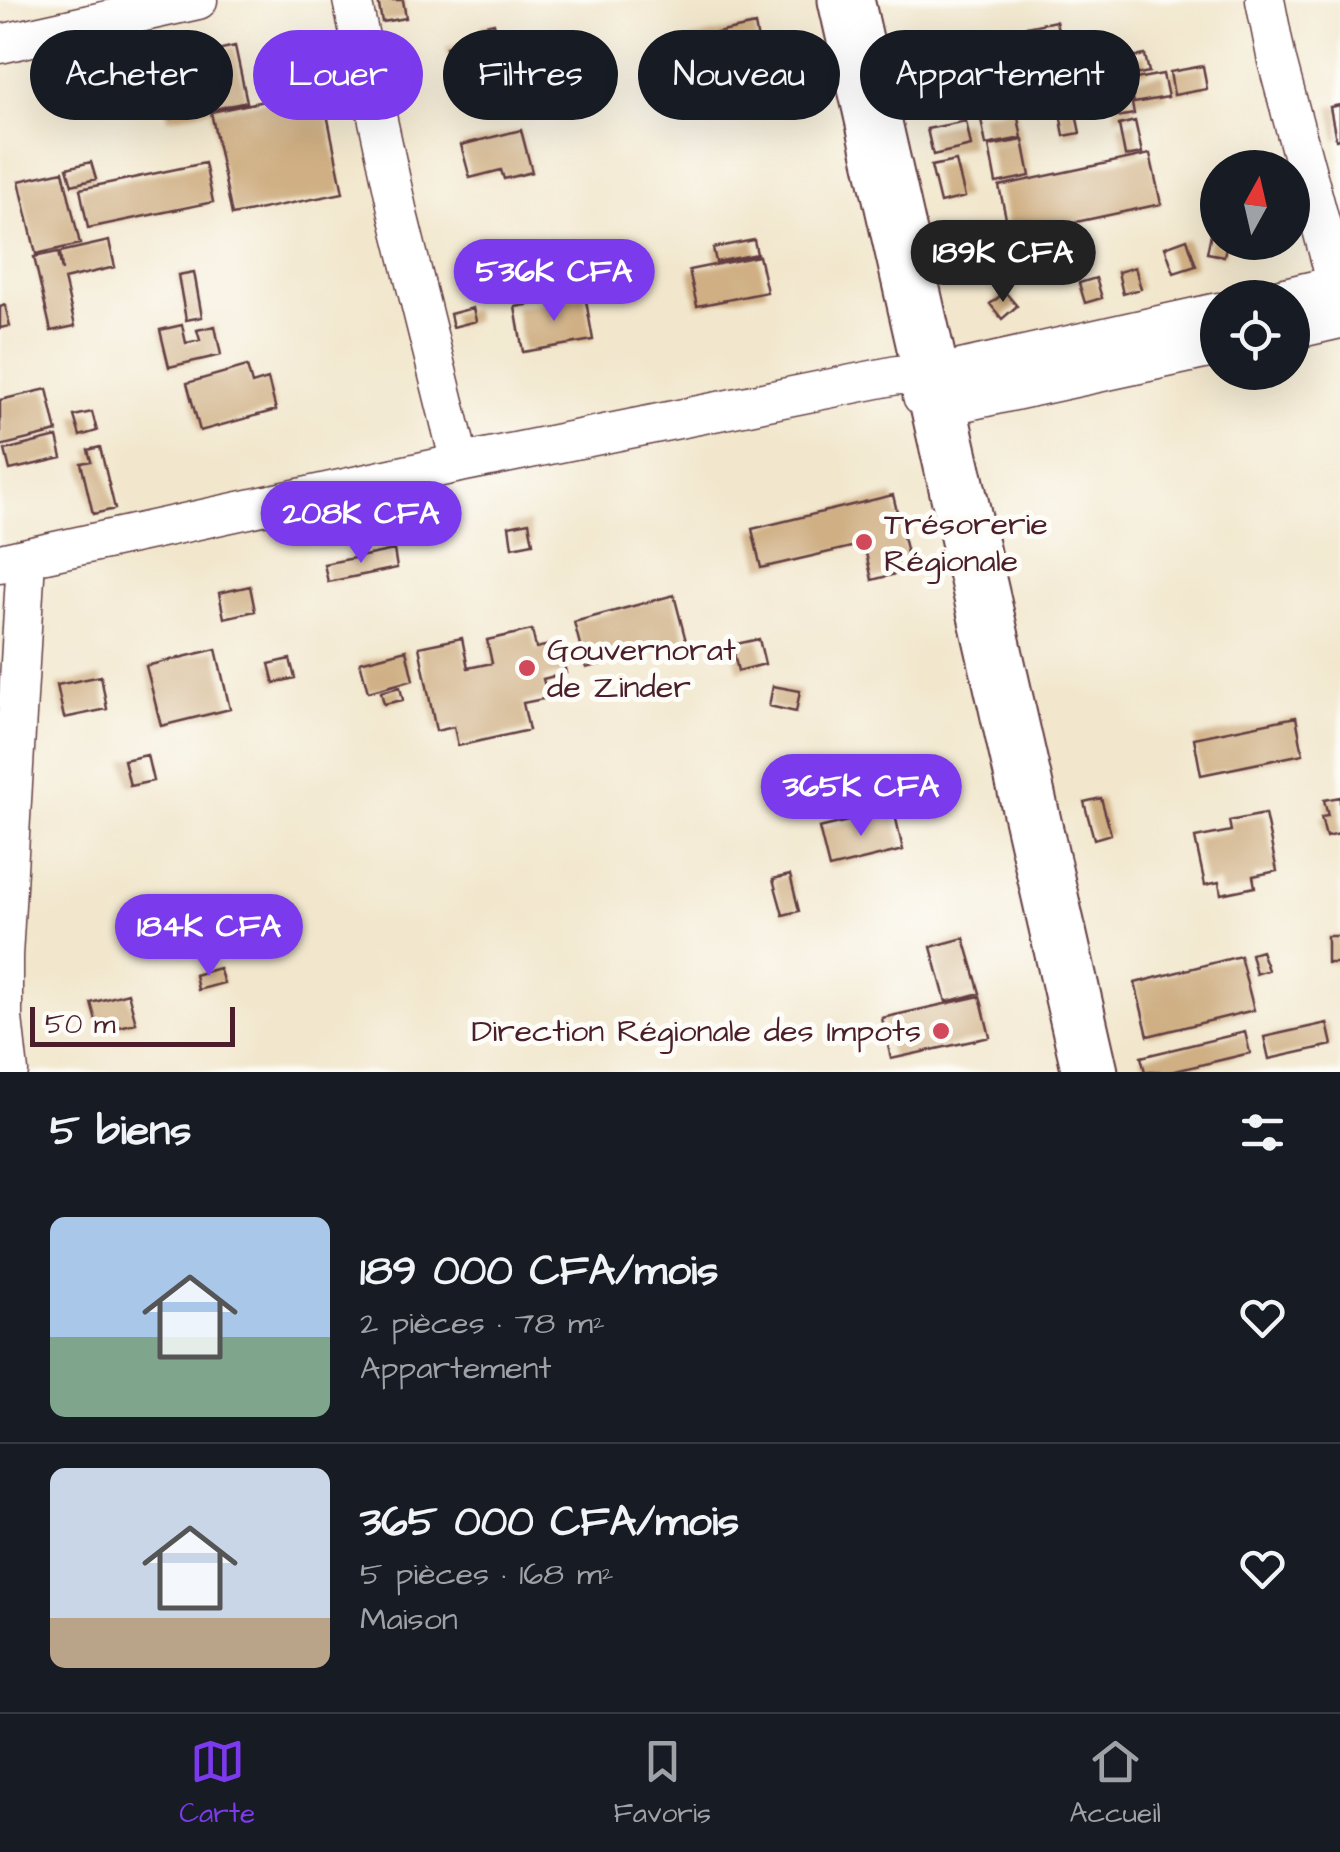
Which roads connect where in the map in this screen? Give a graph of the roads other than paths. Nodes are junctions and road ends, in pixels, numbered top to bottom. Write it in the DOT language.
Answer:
graph roads {
  1 [pos="198,0"];
  2 [pos="352,0"];
  3 [pos="846,0"];
  4 [pos="880,0"];
  5 [pos="1265,0"];
  6 [pos="0,44"];
  7 [pos="1339,296"];
  8 [pos="1310,297"];
  9 [pos="1200,317"];
  10 [pos="1310,317"];
  11 [pos="1200,349"];
  12 [pos="940,385"];
  13 [pos="460,463"];
  14 [pos="13,561"];
  15 [pos="7,1072"];
  16 [pos="1090,1072"];
  17 [pos="1119,1072"];
  1 -- 6 [label="street"];
  2 -- 13 [label="street"];
  3 -- 12 [label="highway"];
  4 -- 12 [label="highway"];
  5 -- 7 [label="street"];
  7 -- 8 [label="street"];
  7 -- 10 [label="street"];
  9 -- 12 [label="street"];
  11 -- 12 [label="street"];
  12 -- 13 [label="street"];
  12 -- 16 [label="highway"];
  12 -- 17 [label="highway"];
  13 -- 14 [label="street"];
  14 -- 15 [label="street"];
}
